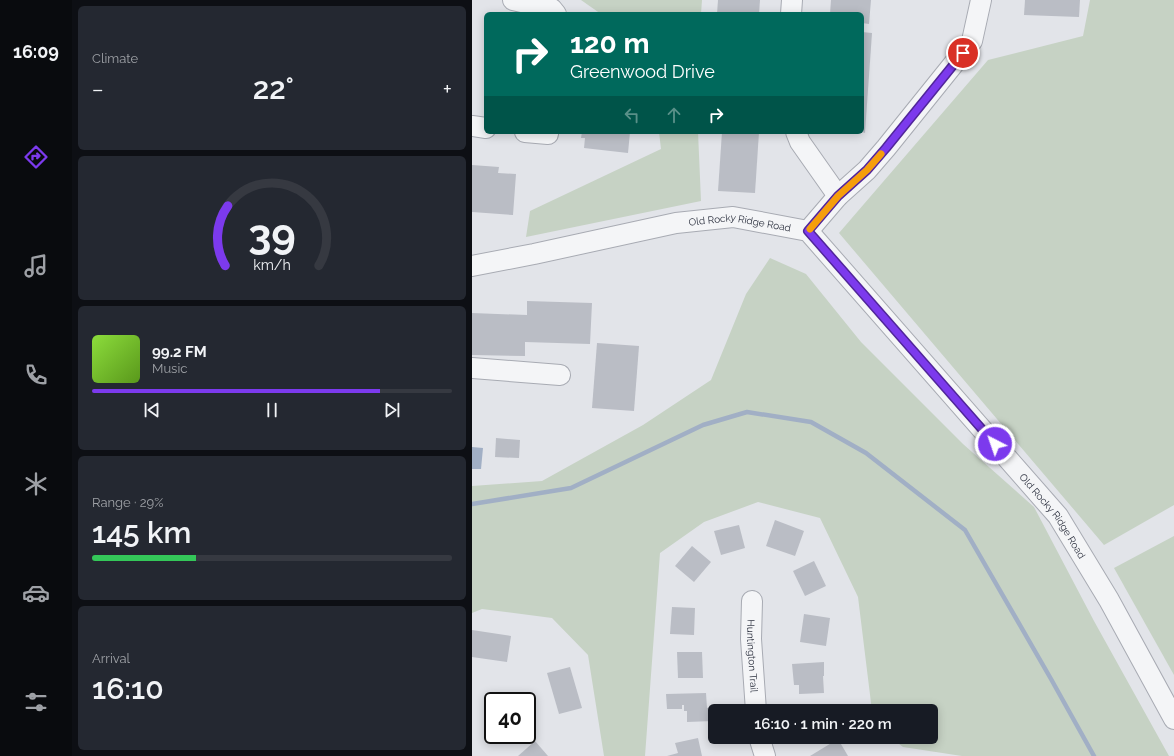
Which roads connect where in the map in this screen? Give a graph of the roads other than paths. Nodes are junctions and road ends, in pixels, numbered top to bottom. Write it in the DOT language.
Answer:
graph roads {
  1 [pos="513,0"];
  2 [pos="792,0"];
  3 [pos="981,0"];
  4 [pos="554,12"];
  5 [pos="791,12"];
  6 [pos="472,126"];
  7 [pos="484,128"];
  8 [pos="797,134"];
  9 [pos="838,196"];
  10 [pos="808,231"];
  11 [pos="472,266"];
  12 [pos="472,368"];
  13 [pos="560,375"];
  14 [pos="752,601"];
  15 [pos="756,704"];
  16 [pos="1174,719"];
  17 [pos="761,744"];
  18 [pos="765,756"];
  1 -- 4 [label="street"];
  2 -- 5 [label="street"];
  3 -- 9 [label="street"];
  6 -- 7 [label="street"];
  8 -- 9 [label="street"];
  9 -- 10 [label="street"];
  10 -- 11 [label="street, Old Rocky Ridge Road"];
  10 -- 16 [label="street, Old Rocky Ridge Road"];
  12 -- 13 [label="street"];
  14 -- 15 [label="street, Huntington Trail"];
  17 -- 18 [label="street"];
}
